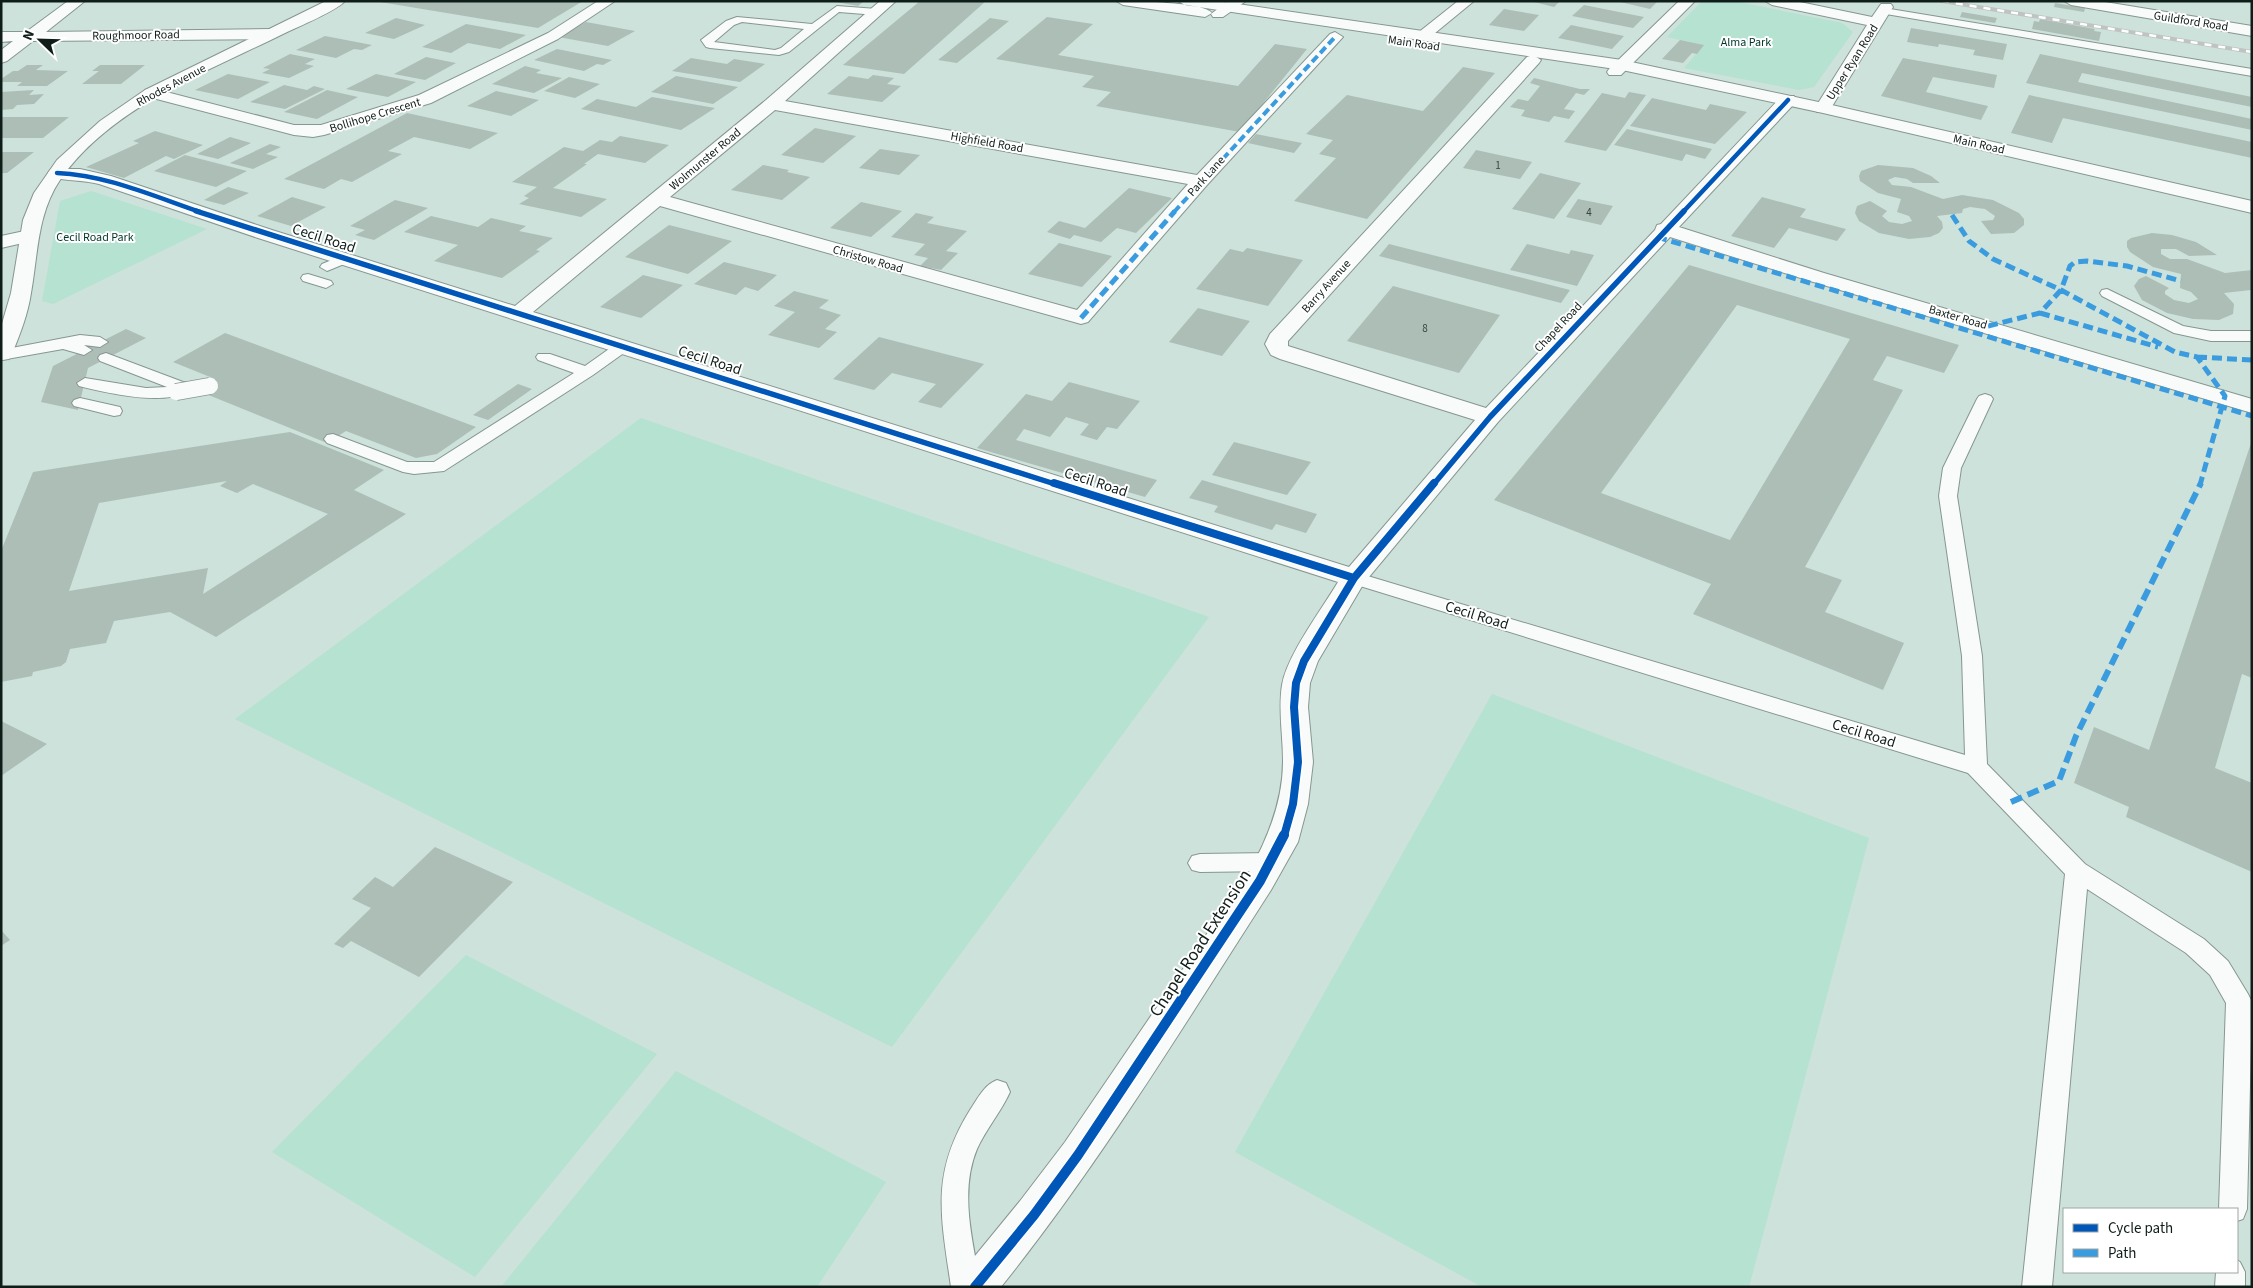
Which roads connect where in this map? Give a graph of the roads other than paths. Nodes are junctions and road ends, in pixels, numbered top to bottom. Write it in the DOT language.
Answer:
graph roads {
  1 [pos="78,1"];
  2 [pos="338,1"];
  3 [pos="608,1"];
  4 [pos="1123,1"];
  5 [pos="1185,1"];
  6 [pos="1467,1"];
  7 [pos="1688,1"];
  8 [pos="1772,1"];
  9 [pos="2071,1"];
  10 [pos="883,6"];
  11 [pos="1228,8"];
  12 [pos="1882,14"];
  13 [pos="812,27"];
  14 [pos="2252,32"];
  15 [pos="271,34"];
  16 [pos="1424,35"];
  17 [pos="30,36"];
  18 [pos="1,37"];
  19 [pos="1335,37"];
  20 [pos="1,58"];
  21 [pos="1533,60"];
  22 [pos="1619,69"];
  23 [pos="2252,73"];
  24 [pos="151,93"];
  25 [pos="1788,100"];
  26 [pos="772,104"];
  27 [pos="1823,108"];
  28 [pos="57,174"];
  29 [pos="1201,181"];
  30 [pos="120,187"];
  31 [pos="43,194"];
  32 [pos="656,199"];
  33 [pos="2252,208"];
  34 [pos="1664,229"];
  35 [pos="29,236"];
  36 [pos="1,242"];
  37 [pos="308,278"];
  38 [pos="326,284"];
  39 [pos="2107,293"];
  40 [pos="518,314"];
  41 [pos="1080,318"];
  42 [pos="2252,336"];
  43 [pos="100,342"];
  44 [pos="64,344"];
  45 [pos="622,347"];
  46 [pos="84,350"];
  47 [pos="123,350"];
  48 [pos="1,354"];
  49 [pos="544,357"];
  50 [pos="106,358"];
  51 [pos="587,372"];
  52 [pos="84,383"];
  53 [pos="210,386"];
  54 [pos="1985,399"];
  55 [pos="80,403"];
  56 [pos="2252,406"];
  57 [pos="114,411"];
  58 [pos="1490,417"];
  59 [pos="333,439"];
  60 [pos="1354,578"];
  61 [pos="1976,767"];
  62 [pos="1270,862"];
  63 [pos="1200,863"];
  64 [pos="2077,870"];
  65 [pos="998,1092"];
  66 [pos="2233,1208"];
  67 [pos="2230,1273"];
  68 [pos="966,1287"];
  69 [pos="975,1287"];
  70 [pos="2037,1287"];
  71 [pos="2230,1287"];
  1 -- 17 [label="street"];
  2 -- 15 [label="street, Rhodes Avenue"];
  3 -- 24 [label="street, Bollihope Crescent"];
  4 -- 11 [label="street, Main Road"];
  5 -- 11 [label="street, Main Road"];
  6 -- 16 [label="street"];
  7 -- 22 [label="street"];
  8 -- 12 [label="street"];
  9 -- 14 [label="street, Guildford Road"];
  10 -- 13 [label="lane"];
  10 -- 26 [label="street, Wolmunster Road"];
  11 -- 16 [label="street, Main Road"];
  11 -- 21 [label="street, Main Road"];
  12 -- 23 [label="lane"];
  12 -- 27 [label="street, Upper Ryan Road"];
  13 -- 13 [label="lane"];
  15 -- 17 [label="street, Roughmoor Road"];
  15 -- 24 [label="street, Rhodes Avenue"];
  16 -- 22 [label="street, Main Road"];
  17 -- 18 [label="street, Roughmoor Road"];
  17 -- 20 [label="street"];
  19 -- 29 [label="street, Park Lane"];
  21 -- 22 [label="street, Main Road"];
  21 -- 58 [label="street, Barry Avenue"];
  22 -- 25 [label="street, Main Road"];
  24 -- 28 [label="street, Rhodes Avenue"];
  25 -- 27 [label="street, Main Road"];
  25 -- 34 [label="street, Chapel Road"];
  26 -- 29 [label="street, Highfield Road"];
  26 -- 32 [label="street, Wolmunster Road"];
  27 -- 33 [label="street, Main Road"];
  28 -- 30 [label="street, Cecil Road"];
  28 -- 31 [label="street, Rhodes Avenue"];
  29 -- 41 [label="street, Park Lane"];
  30 -- 31 [label="street, Cecil Road"];
  30 -- 40 [label="street, Cecil Road"];
  31 -- 35 [label="street, Rhodes Avenue"];
  32 -- 40 [label="street, Wolmunster Road"];
  32 -- 41 [label="street, Christow Road"];
  34 -- 56 [label="street, Baxter Road"];
  34 -- 58 [label="street, Chapel Road"];
  35 -- 36 [label="street"];
  35 -- 48 [label="street, Rhodes Avenue"];
  37 -- 38 [label="lane"];
  39 -- 42 [label="lane"];
  40 -- 45 [label="street, Cecil Road"];
  43 -- 44 [label="lane"];
  44 -- 46 [label="lane"];
  44 -- 48 [label="lane"];
  45 -- 51 [label="lane"];
  45 -- 60 [label="street, Cecil Road"];
  47 -- 50 [label="lane"];
  49 -- 51 [label="lane"];
  51 -- 59 [label="lane"];
  52 -- 53 [label="lane, bridge"];
  54 -- 61 [label="lane"];
  55 -- 57 [label="lane"];
  58 -- 60 [label="street, Chapel Road"];
  60 -- 61 [label="lane, Cecil Road"];
  60 -- 62 [label="street, Chapel Road Extension"];
  61 -- 64 [label="lane"];
  62 -- 63 [label="lane"];
  62 -- 69 [label="street, Chapel Road Extension"];
  64 -- 66 [label="lane"];
  64 -- 70 [label="lane"];
  65 -- 68 [label="lane"];
  67 -- 71 [label="lane"];
}
